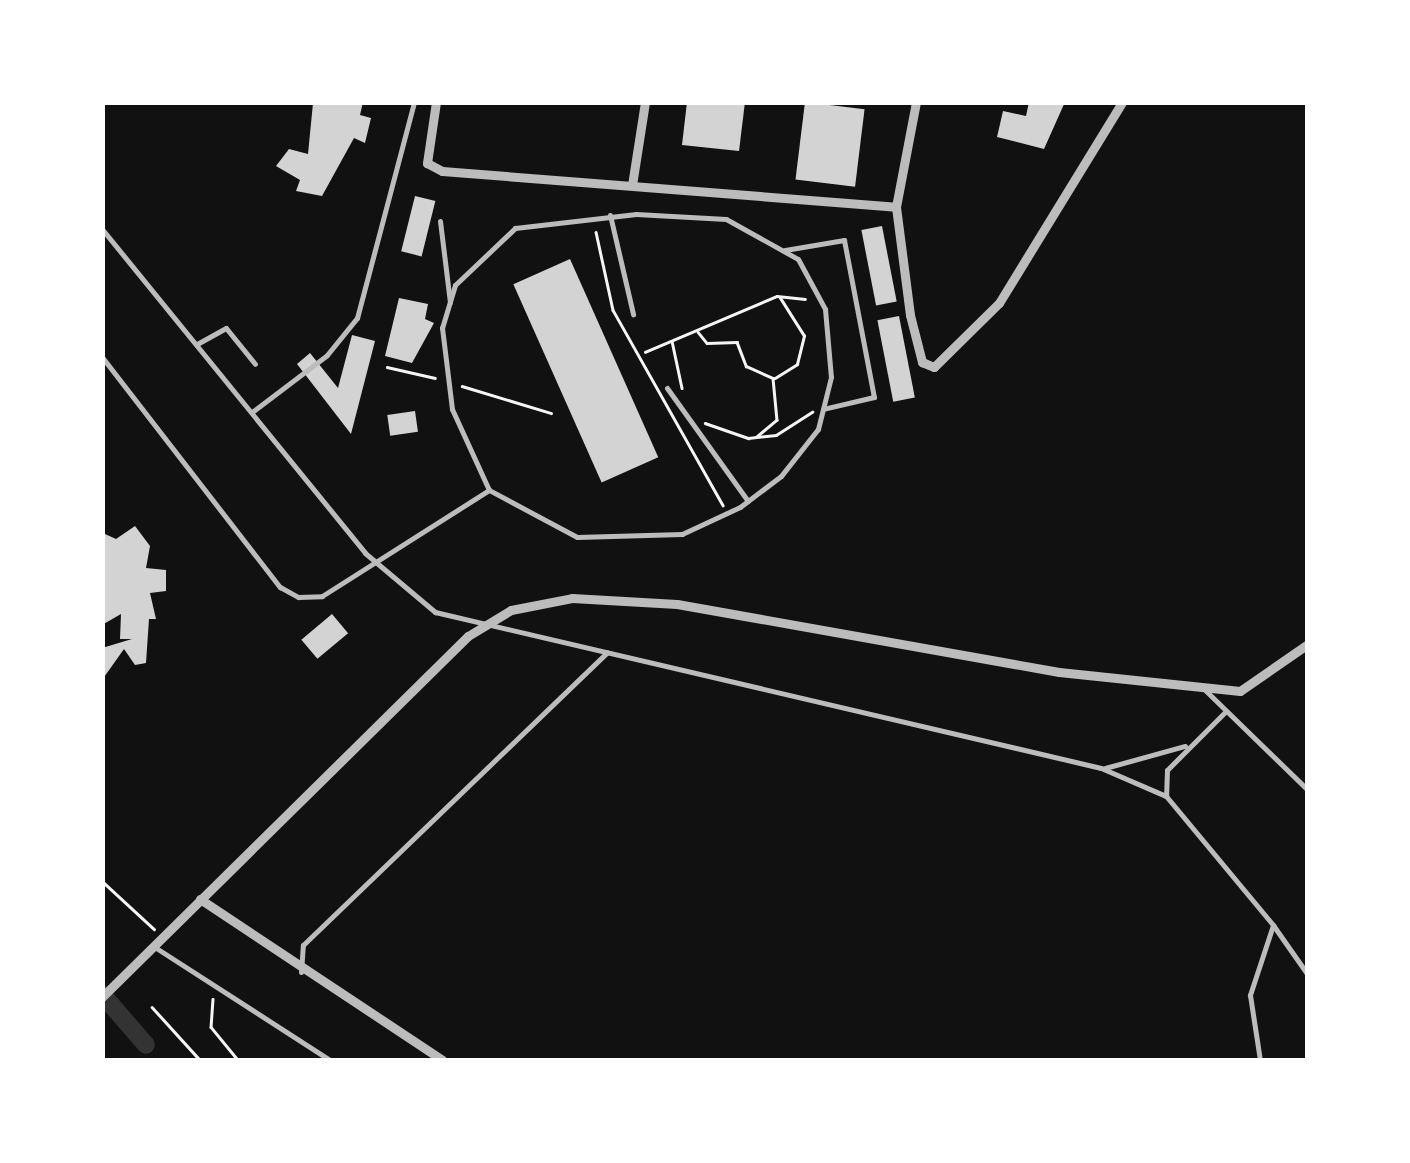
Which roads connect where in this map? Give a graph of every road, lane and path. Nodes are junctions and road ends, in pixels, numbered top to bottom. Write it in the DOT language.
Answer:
graph roads {
  1 [pos="414,102"];
  2 [pos="436,102"];
  3 [pos="645,102"];
  4 [pos="916,102"];
  5 [pos="1122,102"];
  6 [pos="632,185"];
  7 [pos="896,208"];
  8 [pos="594,215"];
  9 [pos="610,215"];
  10 [pos="440,222"];
  11 [pos="102,228"];
  12 [pos="785,250"];
  13 [pos="777,296"];
  14 [pos="450,302"];
  15 [pos="825,309"];
  16 [pos="633,314"];
  17 [pos="696,330"];
  18 [pos="672,341"];
  19 [pos="197,344"];
  20 [pos="643,353"];
  21 [pos="102,356"];
  22 [pos="255,364"];
  23 [pos="387,367"];
  24 [pos="773,378"];
  25 [pos="446,381"];
  26 [pos="666,388"];
  27 [pos="685,398"];
  28 [pos="824,406"];
  29 [pos="693,410"];
  30 [pos="252,412"];
  31 [pos="551,413"];
  32 [pos="756,438"];
  33 [pos="489,490"];
  34 [pos="748,501"];
  35 [pos="728,512"];
  36 [pos="375,562"];
  37 [pos="479,628"];
  38 [pos="1308,644"];
  39 [pos="607,652"];
  40 [pos="1203,688"];
  41 [pos="1226,711"];
  42 [pos="1188,745"];
  43 [pos="1101,768"];
  44 [pos="1308,790"];
  45 [pos="1166,796"];
  46 [pos="102,881"];
  47 [pos="200,899"];
  48 [pos="1273,924"];
  49 [pos="162,937"];
  50 [pos="153,946"];
  51 [pos="301,972"];
  52 [pos="1308,975"];
  53 [pos="220,990"];
  54 [pos="102,997"];
  55 [pos="152,1007"];
  56 [pos="200,1060"];
  57 [pos="238,1060"];
  58 [pos="330,1060"];
  59 [pos="442,1060"];
  60 [pos="1260,1060"];
  1 -- 30 [label="lane"];
  2 -- 6 [label="street"];
  3 -- 6 [label="street"];
  4 -- 7 [label="street"];
  5 -- 7 [label="street"];
  6 -- 7 [label="street"];
  8 -- 9 [label="lane"];
  8 -- 14 [label="lane"];
  8 -- 20 [label="path"];
  9 -- 12 [label="lane"];
  9 -- 16 [label="lane"];
  10 -- 14 [label="lane"];
  11 -- 19 [label="lane"];
  12 -- 15 [label="lane"];
  12 -- 28 [label="lane"];
  13 -- 15 [label="path"];
  13 -- 17 [label="path"];
  13 -- 24 [label="path"];
  14 -- 25 [label="lane"];
  15 -- 28 [label="lane"];
  17 -- 18 [label="path"];
  17 -- 24 [label="path"];
  18 -- 20 [label="path"];
  18 -- 27 [label="path"];
  19 -- 22 [label="lane"];
  19 -- 30 [label="lane"];
  20 -- 35 [label="path"];
  21 -- 36 [label="lane"];
  23 -- 25 [label="path"];
  24 -- 32 [label="path"];
  25 -- 31 [label="path"];
  25 -- 33 [label="lane"];
  26 -- 34 [label="lane"];
  28 -- 32 [label="path"];
  28 -- 34 [label="lane"];
  29 -- 32 [label="path"];
  30 -- 36 [label="lane"];
  33 -- 35 [label="lane"];
  33 -- 36 [label="lane"];
  34 -- 35 [label="lane"];
  36 -- 37 [label="lane"];
  37 -- 39 [label="lane"];
  37 -- 40 [label="street"];
  37 -- 47 [label="street"];
  38 -- 40 [label="street"];
  39 -- 43 [label="lane"];
  39 -- 51 [label="lane"];
  40 -- 41 [label="lane"];
  41 -- 42 [label="lane"];
  41 -- 44 [label="lane"];
  42 -- 43 [label="lane"];
  42 -- 45 [label="lane"];
  43 -- 45 [label="lane"];
  45 -- 48 [label="lane"];
  46 -- 49 [label="path"];
  47 -- 49 [label="street"];
  47 -- 51 [label="street"];
  48 -- 52 [label="lane"];
  48 -- 60 [label="lane"];
  49 -- 50 [label="street"];
  50 -- 53 [label="lane"];
  50 -- 54 [label="street"];
  51 -- 59 [label="street"];
  53 -- 57 [label="path"];
  53 -- 58 [label="lane"];
  55 -- 56 [label="path"];
}
